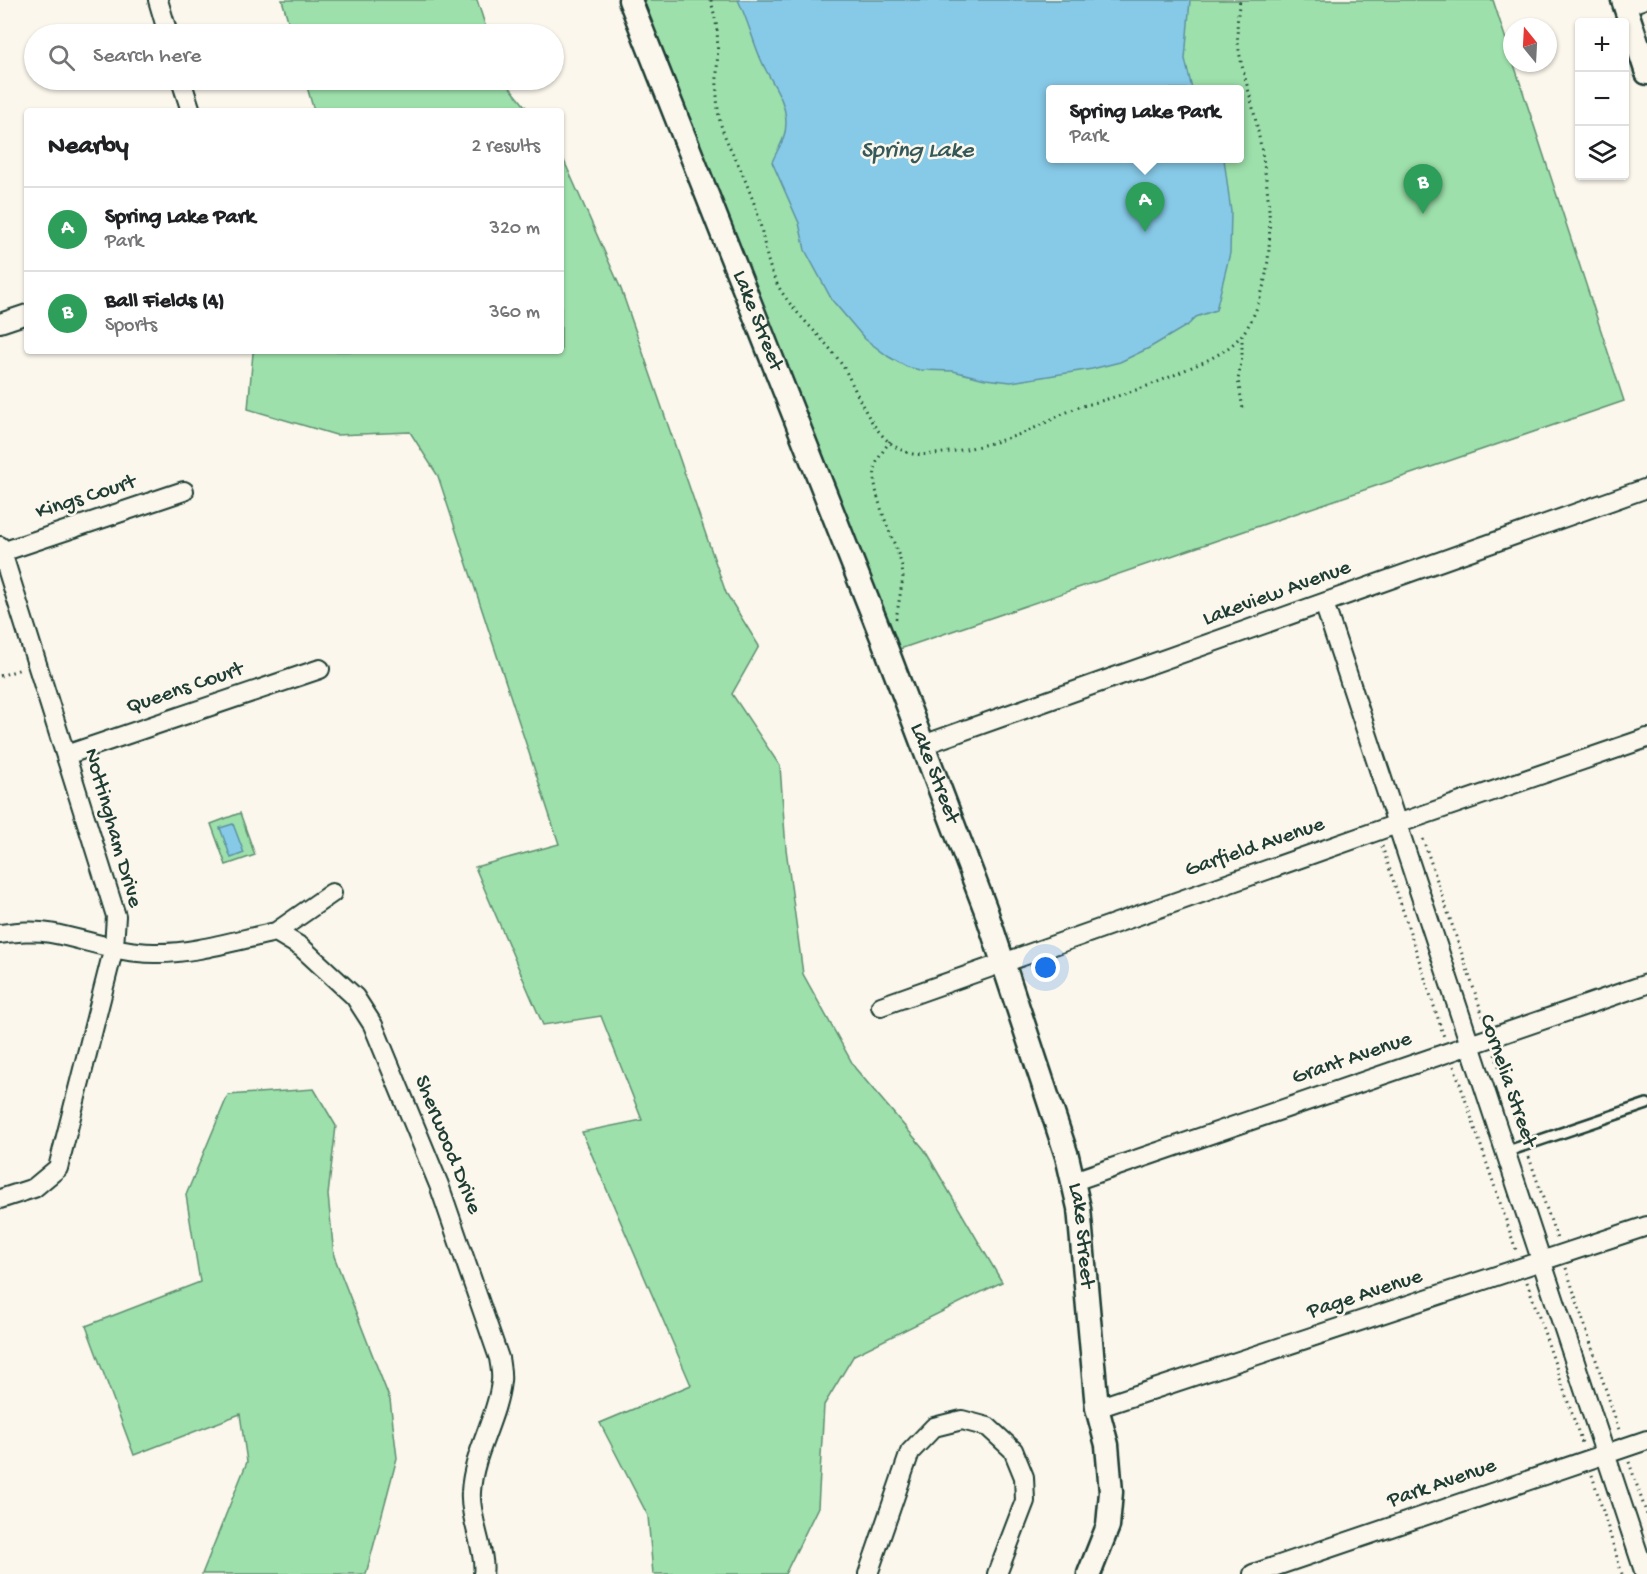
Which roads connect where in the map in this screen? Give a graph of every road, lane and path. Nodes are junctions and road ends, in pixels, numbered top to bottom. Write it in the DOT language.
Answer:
graph roads {
  1 [pos="158,0"];
  2 [pos="630,0"];
  3 [pos="711,0"];
  4 [pos="1240,0"];
  5 [pos="1630,2"];
  6 [pos="165,24"];
  7 [pos="1647,73"];
  8 [pos="185,90"];
  9 [pos="190,108"];
  10 [pos="24,315"];
  11 [pos="0,323"];
  12 [pos="1242,335"];
  13 [pos="1243,409"];
  14 [pos="890,441"];
  15 [pos="1647,488"];
  16 [pos="184,490"];
  17 [pos="1,549"];
  18 [pos="1324,603"];
  19 [pos="894,625"];
  20 [pos="37,664"];
  21 [pos="320,669"];
  22 [pos="0,676"];
  23 [pos="1647,738"];
  24 [pos="923,745"];
  25 [pos="66,755"];
  26 [pos="1389,827"];
  27 [pos="1423,839"];
  28 [pos="332,893"];
  29 [pos="276,932"];
  30 [pos="0,934"];
  31 [pos="114,947"];
  32 [pos="1004,962"];
  33 [pos="1647,984"];
  34 [pos="881,1006"];
  35 [pos="1490,1037"];
  36 [pos="1469,1044"];
  37 [pos="1449,1051"];
  38 [pos="1647,1104"];
  39 [pos="1525,1145"];
  40 [pos="1505,1152"];
  41 [pos="1074,1181"];
  42 [pos="0,1199"];
  43 [pos="1647,1226"];
  44 [pos="1562,1255"];
  45 [pos="1542,1262"];
  46 [pos="1522,1268"];
  47 [pos="1097,1408"];
  48 [pos="1647,1440"];
  49 [pos="1625,1448"];
  50 [pos="1606,1455"];
  51 [pos="1587,1461"];
  52 [pos="1647,1515"];
  53 [pos="1092,1573"];
  54 [pos="483,1574"];
  55 [pos="868,1574"];
  56 [pos="997,1574"];
  57 [pos="1253,1574"];
  58 [pos="1622,1574"];
  59 [pos="1645,1574"];
  1 -- 6 [label="street"];
  2 -- 24 [label="street, Lake Street"];
  3 -- 14 [label="path"];
  4 -- 12 [label="path"];
  5 -- 7 [label="street"];
  8 -- 9 [label="street"];
  10 -- 11 [label="street"];
  12 -- 13 [label="path"];
  12 -- 14 [label="path"];
  14 -- 19 [label="path"];
  15 -- 18 [label="street, Lakeview Avenue"];
  16 -- 17 [label="street, Kings Court"];
  17 -- 20 [label="street, Nottingham Drive"];
  18 -- 24 [label="street, Lakeview Avenue"];
  18 -- 26 [label="street, Cornelia Street"];
  20 -- 22 [label="path"];
  20 -- 25 [label="street, Nottingham Drive"];
  21 -- 25 [label="street, Queens Court"];
  23 -- 26 [label="street, Garfield Avenue"];
  24 -- 32 [label="street, Lake Street"];
  25 -- 31 [label="street, Nottingham Drive"];
  26 -- 32 [label="street, Garfield Avenue"];
  26 -- 36 [label="street, Cornelia Street"];
  26 -- 37 [label="path"];
  27 -- 35 [label="path"];
  28 -- 29 [label="street"];
  29 -- 31 [label="street"];
  29 -- 54 [label="street, Sherwood Drive"];
  30 -- 31 [label="street"];
  31 -- 42 [label="street, Nottingham Drive"];
  32 -- 34 [label="street, Garfield Avenue"];
  32 -- 41 [label="street, Lake Street"];
  33 -- 35 [label="street, Grant Avenue"];
  35 -- 36 [label="street, Grant Avenue"];
  35 -- 39 [label="path"];
  36 -- 37 [label="street, Grant Avenue"];
  36 -- 40 [label="street, Cornelia Street"];
  37 -- 41 [label="street, Grant Avenue"];
  37 -- 46 [label="path"];
  38 -- 39 [label="lane"];
  39 -- 40 [label="lane"];
  39 -- 44 [label="path"];
  40 -- 45 [label="street, Cornelia Street"];
  41 -- 47 [label="street, Lake Street"];
  43 -- 44 [label="street, Page Avenue"];
  44 -- 45 [label="street, Page Avenue"];
  44 -- 49 [label="path"];
  45 -- 46 [label="street, Page Avenue"];
  45 -- 50 [label="street, Cornelia Street"];
  46 -- 47 [label="street, Page Avenue"];
  46 -- 51 [label="path"];
  47 -- 53 [label="street, Lake Street"];
  48 -- 49 [label="street, Park Avenue"];
  49 -- 50 [label="street, Park Avenue"];
  49 -- 52 [label="path"];
  50 -- 51 [label="street, Park Avenue"];
  50 -- 59 [label="street, Cornelia Street"];
  51 -- 57 [label="street, Park Avenue"];
  51 -- 58 [label="path"];
  55 -- 56 [label="street"];
}
